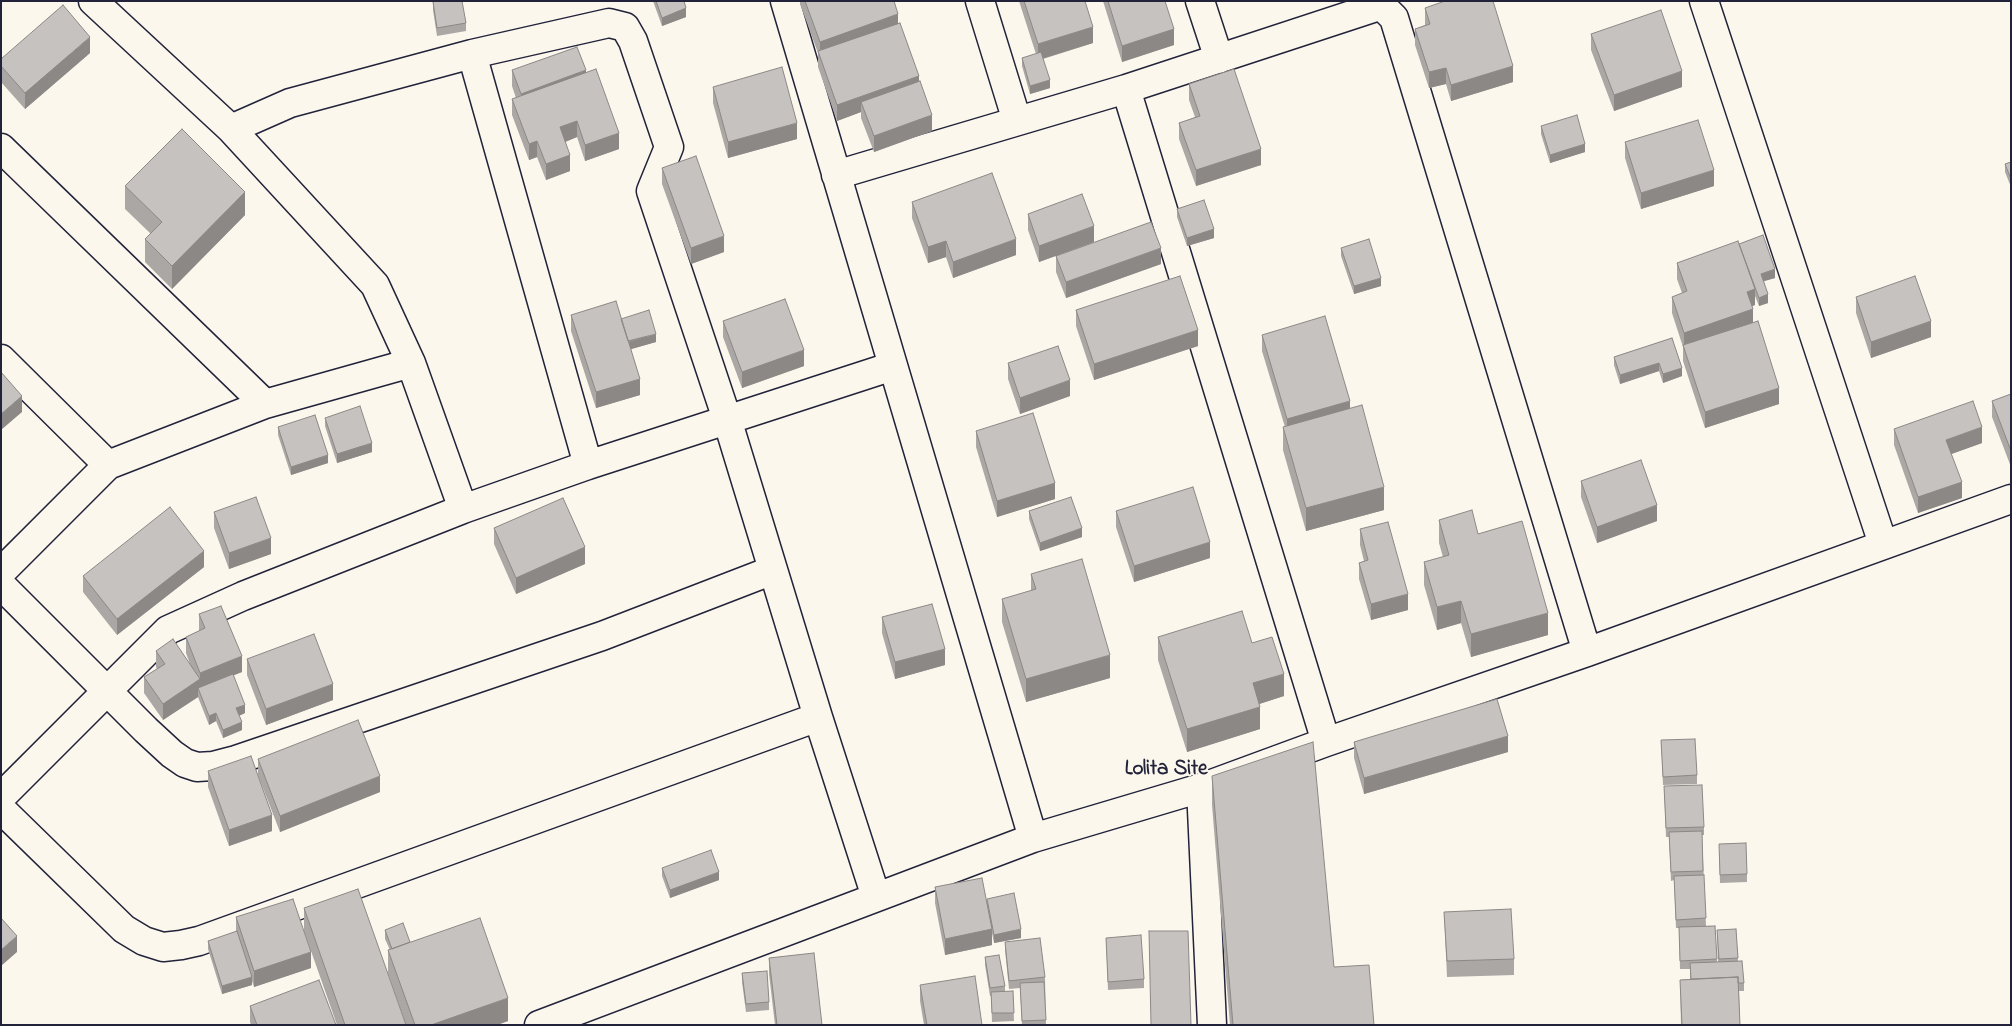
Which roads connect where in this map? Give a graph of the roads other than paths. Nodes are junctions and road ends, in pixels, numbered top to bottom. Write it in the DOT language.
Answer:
graph roads {
  1 [pos="93,1"];
  2 [pos="785,1"];
  3 [pos="980,1"];
  4 [pos="1200,1"];
  5 [pos="1704,1"];
  6 [pos="472,54"];
  7 [pos="1219,59"];
  8 [pos="1126,89"];
  9 [pos="1017,121"];
  10 [pos="231,129"];
  11 [pos="1,148"];
  12 [pos="836,175"];
  13 [pos="1,359"];
  14 [pos="411,363"];
  15 [pos="893,366"];
  16 [pos="265,404"];
  17 [pos="727,419"];
  18 [pos="108,465"];
  19 [pos="588,465"];
  20 [pos="2011,499"];
  21 [pos="463,509"];
  22 [pos="1883,544"];
  23 [pos="773,570"];
  24 [pos="1,572"];
  25 [pos="1,584"];
  26 [pos="1587,652"];
  27 [pos="107,692"];
  28 [pos="818,717"];
  29 [pos="1326,742"];
  30 [pos="1201,788"];
  31 [pos="1,797"];
  32 [pos="1,809"];
  33 [pos="1033,838"];
  34 [pos="876,897"];
  35 [pos="539,1025"];
  36 [pos="1212,1025"];
  1 -- 10 [label="street"];
  2 -- 12 [label="street"];
  3 -- 9 [label="street"];
  4 -- 7 [label="street"];
  5 -- 22 [label="street"];
  6 -- 10 [label="street"];
  6 -- 17 [label="street"];
  6 -- 19 [label="street"];
  7 -- 8 [label="street"];
  7 -- 26 [label="street"];
  8 -- 9 [label="street"];
  8 -- 29 [label="street"];
  9 -- 12 [label="street"];
  10 -- 14 [label="street"];
  11 -- 16 [label="street"];
  12 -- 15 [label="street"];
  13 -- 18 [label="street"];
  14 -- 16 [label="street"];
  14 -- 21 [label="street"];
  15 -- 17 [label="street"];
  15 -- 33 [label="street"];
  16 -- 18 [label="street"];
  17 -- 19 [label="street"];
  17 -- 23 [label="street"];
  18 -- 24 [label="street"];
  19 -- 21 [label="street"];
  20 -- 22 [label="street"];
  21 -- 27 [label="street"];
  22 -- 26 [label="street"];
  23 -- 27 [label="street"];
  23 -- 28 [label="street"];
  25 -- 27 [label="street"];
  26 -- 29 [label="street"];
  27 -- 31 [label="street"];
  28 -- 32 [label="street"];
  28 -- 34 [label="street"];
  29 -- 30 [label="street"];
  30 -- 33 [label="street"];
  30 -- 36 [label="street"];
  33 -- 34 [label="street"];
  34 -- 35 [label="street"];
}
